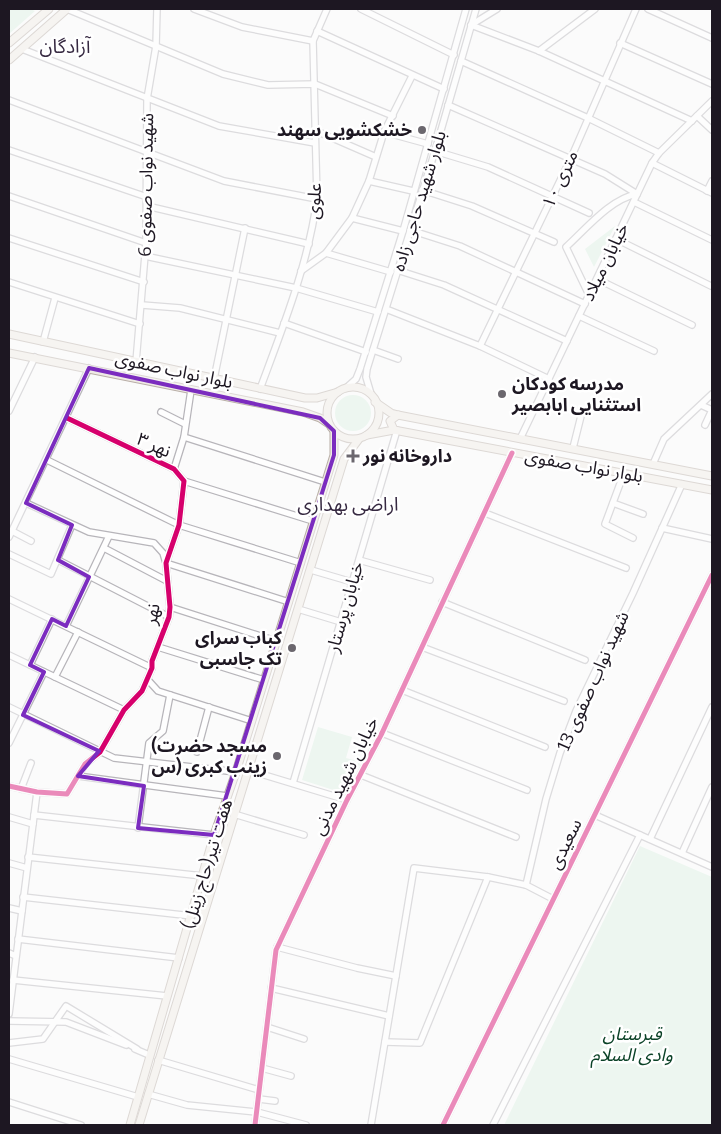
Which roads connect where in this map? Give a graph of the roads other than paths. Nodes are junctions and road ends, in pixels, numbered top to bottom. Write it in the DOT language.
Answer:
graph roads {
  1 [pos="48,9"];
  2 [pos="67,9"];
  3 [pos="157,9"];
  4 [pos="194,9"];
  5 [pos="327,9"];
  6 [pos="361,9"];
  7 [pos="466,9"];
  8 [pos="497,9"];
  9 [pos="595,9"];
  10 [pos="636,9"];
  11 [pos="648,9"];
  12 [pos="475,10"];
  13 [pos="490,13"];
  14 [pos="471,25"];
  15 [pos="317,31"];
  16 [pos="712,38"];
  17 [pos="313,41"];
  18 [pos="9,43"];
  19 [pos="620,43"];
  20 [pos="156,46"];
  21 [pos="22,49"];
  22 [pos="539,51"];
  23 [pos="454,55"];
  24 [pos="9,60"];
  25 [pos="461,61"];
  26 [pos="412,76"];
  27 [pos="603,81"];
  28 [pos="315,84"];
  29 [pos="712,84"];
  30 [pos="444,88"];
  31 [pos="147,99"];
  32 [pos="9,100"];
  33 [pos="712,101"];
  34 [pos="448,105"];
  35 [pos="393,116"];
  36 [pos="697,116"];
  37 [pos="588,118"];
  38 [pos="692,121"];
  39 [pos="314,130"];
  40 [pos="712,130"];
  41 [pos="384,132"];
  42 [pos="315,143"];
  43 [pos="428,144"];
  44 [pos="145,149"];
  45 [pos="9,150"];
  46 [pos="435,152"];
  47 [pos="659,153"];
  48 [pos="376,157"];
  49 [pos="571,158"];
  50 [pos="652,163"];
  51 [pos="369,181"];
  52 [pos="712,181"];
  53 [pos="413,190"];
  54 [pos="422,190"];
  55 [pos="710,192"];
  56 [pos="637,194"];
  57 [pos="9,196"];
  58 [pos="552,196"];
  59 [pos="147,197"];
  60 [pos="317,199"];
  61 [pos="634,202"];
  62 [pos="147,206"];
  63 [pos="590,213"];
  64 [pos="352,218"];
  65 [pos="245,228"];
  66 [pos="406,230"];
  67 [pos="535,234"];
  68 [pos="9,238"];
  69 [pos="616,239"];
  70 [pos="712,240"];
  71 [pos="554,242"];
  72 [pos="146,243"];
  73 [pos="309,244"];
  74 [pos="326,253"];
  75 [pos="145,256"];
  76 [pos="301,271"];
  77 [pos="394,271"];
  78 [pos="516,271"];
  79 [pos="236,276"];
  80 [pos="597,279"];
  81 [pos="9,282"];
  82 [pos="144,282"];
  83 [pos="711,286"];
  84 [pos="296,288"];
  85 [pos="589,295"];
  86 [pos="55,298"];
  87 [pos="585,304"];
  88 [pos="142,305"];
  89 [pos="386,309"];
  90 [pos="498,309"];
  91 [pos="378,312"];
  92 [pos="579,316"];
  93 [pos="228,319"];
  94 [pos="284,323"];
  95 [pos="140,324"];
  96 [pos="692,324"];
  97 [pos="280,333"];
  98 [pos="9,334"];
  99 [pos="567,341"];
  100 [pos="43,342"];
  101 [pos="480,346"];
  102 [pos="373,350"];
  103 [pos="654,351"];
  104 [pos="366,352"];
  105 [pos="9,353"];
  106 [pos="35,357"];
  107 [pos="398,360"];
  108 [pos="136,362"];
  109 [pos="89,368"];
  110 [pos="214,379"];
  111 [pos="549,379"];
  112 [pos="346,388"];
  113 [pos="260,389"];
  114 [pos="191,390"];
  115 [pos="338,392"];
  116 [pos="371,394"];
  117 [pos="712,394"];
  118 [pos="305,398"];
  119 [pos="375,402"];
  120 [pos="701,405"];
  121 [pos="9,411"];
  122 [pos="162,412"];
  123 [pos="303,412"];
  124 [pos="398,415"];
  125 [pos="581,416"];
  126 [pos="67,418"];
  127 [pos="185,424"];
  128 [pos="329,424"];
  129 [pos="705,426"];
  130 [pos="396,430"];
  131 [pos="334,431"];
  132 [pos="367,435"];
  133 [pos="184,437"];
  134 [pos="359,439"];
  135 [pos="520,439"];
  136 [pos="573,448"];
  137 [pos="512,453"];
  138 [pos="334,455"];
  139 [pos="344,459"];
  140 [pos="47,460"];
  141 [pos="653,464"];
  142 [pos="174,469"];
  143 [pos="624,473"];
  144 [pos="712,476"];
  145 [pos="184,481"];
  146 [pos="325,482"];
  147 [pos="682,484"];
  148 [pos="712,490"];
  149 [pos="26,503"];
  150 [pos="613,503"];
  151 [pos="485,513"];
  152 [pos="642,514"];
  153 [pos="313,521"];
  154 [pos="72,525"];
  155 [pos="179,525"];
  156 [pos="662,528"];
  157 [pos="12,531"];
  158 [pos="109,536"];
  159 [pos="9,537"];
  160 [pos="633,538"];
  161 [pos="712,539"];
  162 [pos="31,541"];
  163 [pos="104,548"];
  164 [pos="9,554"];
  165 [pos="58,560"];
  166 [pos="359,560"];
  167 [pos="166,563"];
  168 [pos="301,563"];
  169 [pos="626,568"];
  170 [pos="311,570"];
  171 [pos="712,575"];
  172 [pos="89,577"];
  173 [pos="430,580"];
  174 [pos="167,581"];
  175 [pos="352,582"];
  176 [pos="9,599"];
  177 [pos="289,602"];
  178 [pos="442,602"];
  179 [pos="170,607"];
  180 [pos="298,609"];
  181 [pos="169,617"];
  182 [pos="52,619"];
  183 [pos="341,622"];
  184 [pos="66,626"];
  185 [pos="78,632"];
  186 [pos="276,641"];
  187 [pos="158,647"];
  188 [pos="422,647"];
  189 [pos="9,655"];
  190 [pos="585,660"];
  191 [pos="30,665"];
  192 [pos="152,668"];
  193 [pos="44,672"];
  194 [pos="55,677"];
  195 [pos="148,680"];
  196 [pos="264,680"];
  197 [pos="402,690"];
  198 [pos="170,695"];
  199 [pos="564,701"];
  200 [pos="9,707"];
  201 [pos="208,707"];
  202 [pos="712,707"];
  203 [pos="124,710"];
  204 [pos="23,715"];
  205 [pos="252,721"];
  206 [pos="382,733"];
  207 [pos="9,743"];
  208 [pos="545,747"];
  209 [pos="100,752"];
  210 [pos="197,752"];
  211 [pos="146,760"];
  212 [pos="31,763"];
  213 [pos="248,770"];
  214 [pos="236,772"];
  215 [pos="78,776"];
  216 [pos="361,776"];
  217 [pos="293,783"];
  218 [pos="9,786"];
  219 [pos="144,786"];
  220 [pos="712,787"];
  221 [pos="21,788"];
  222 [pos="527,790"];
  223 [pos="37,792"];
  224 [pos="228,796"];
  225 [pos="347,800"];
  226 [pos="234,814"];
  227 [pos="34,815"];
  228 [pos="595,815"];
  229 [pos="9,817"];
  230 [pos="33,824"];
  231 [pos="138,828"];
  232 [pos="214,835"];
  233 [pos="304,835"];
  234 [pos="640,835"];
  235 [pos="516,837"];
  236 [pos="650,839"];
  237 [pos="682,853"];
  238 [pos="28,857"];
  239 [pos="9,863"];
  240 [pos="712,866"];
  241 [pos="27,868"];
  242 [pos="203,876"];
  243 [pos="488,877"];
  244 [pos="526,885"];
  245 [pos="23,897"];
  246 [pos="553,899"];
  247 [pos="9,908"];
  248 [pos="22,912"];
  249 [pos="192,916"];
  250 [pos="18,939"];
  251 [pos="278,947"];
  252 [pos="9,953"];
  253 [pos="16,956"];
  254 [pos="179,958"];
  255 [pos="396,976"];
  256 [pos="13,980"];
  257 [pos="271,988"];
  258 [pos="167,996"];
  259 [pos="10,999"];
  260 [pos="9,1014"];
  261 [pos="390,1016"];
  262 [pos="9,1021"];
  263 [pos="52,1023"];
  264 [pos="267,1027"];
  265 [pos="304,1039"];
  266 [pos="385,1042"];
  267 [pos="9,1043"];
  268 [pos="137,1049"];
  269 [pos="149,1055"];
  270 [pos="9,1060"];
  271 [pos="158,1060"];
  272 [pos="262,1068"];
  273 [pos="291,1076"];
  274 [pos="259,1090"];
  275 [pos="148,1094"];
  276 [pos="138,1097"];
  277 [pos="259,1100"];
  278 [pos="275,1101"];
  279 [pos="9,1102"];
  280 [pos="257,1112"];
  281 [pos="81,1125"];
  282 [pos="130,1125"];
  283 [pos="139,1125"];
  284 [pos="256,1125"];
  285 [pos="306,1125"];
  286 [pos="371,1125"];
  287 [pos="443,1125"];
  288 [pos="493,1125"];
  1 -- 18 [label="main road"];
  2 -- 20 [label="street"];
  2 -- 21 [label="main road"];
  3 -- 20 [label="street, شهید نواب صفوی 6"];
  4 -- 17 [label="street"];
  5 -- 15 [label="street, علوی"];
  6 -- 23 [label="street"];
  7 -- 12 [label="street"];
  7 -- 23 [label="street, بلوار شهید حاجی زاده"];
  8 -- 13 [label="street"];
  9 -- 22 [label="street"];
  10 -- 19 [label="street, ۱۰ متری"];
  11 -- 16 [label="street"];
  12 -- 13 [label="street"];
  12 -- 14 [label="street, بلوار شهید حاجی زاده"];
  13 -- 14 [label="street"];
  14 -- 22 [label="street"];
  14 -- 25 [label="street, بلوار شهید حاجی زاده"];
  15 -- 17 [label="street, علوی"];
  15 -- 26 [label="street"];
  17 -- 28 [label="street, علوی"];
  19 -- 27 [label="street, ۱۰ متری"];
  19 -- 29 [label="street"];
  20 -- 28 [label="street"];
  20 -- 31 [label="street, شهید نواب صفوی 6"];
  21 -- 24 [label="main road"];
  21 -- 31 [label="street"];
  22 -- 27 [label="street"];
  23 -- 30 [label="street, بلوار شهید حاجی زاده"];
  25 -- 34 [label="street, بلوار شهید حاجی زاده"];
  25 -- 37 [label="street"];
  26 -- 30 [label="street"];
  26 -- 35 [label="street"];
  27 -- 37 [label="street, ۱۰ متری"];
  27 -- 38 [label="street"];
  28 -- 35 [label="street"];
  28 -- 39 [label="street, علوی"];
  30 -- 43 [label="street, بلوار شهید حاجی زاده"];
  31 -- 42 [label="street"];
  31 -- 44 [label="street, شهید نواب صفوی 6"];
  32 -- 44 [label="street"];
  33 -- 36 [label="street, خیابان میلاد"];
  34 -- 46 [label="street, بلوار شهید حاجی زاده"];
  34 -- 49 [label="street"];
  35 -- 41 [label="street"];
  36 -- 38 [label="street, خیابان میلاد"];
  36 -- 40 [label="street"];
  37 -- 47 [label="street"];
  37 -- 49 [label="street, ۱۰ متری"];
  38 -- 47 [label="street, خیابان میلاد"];
  39 -- 42 [label="street, علوی"];
  39 -- 48 [label="street"];
  41 -- 43 [label="street"];
  41 -- 48 [label="street"];
  42 -- 60 [label="street, علوی"];
  43 -- 53 [label="street, بلوار شهید حاجی زاده"];
  44 -- 59 [label="street, شهید نواب صفوی 6"];
  44 -- 60 [label="street"];
  45 -- 59 [label="street"];
  46 -- 54 [label="street, بلوار شهید حاجی زاده"];
  46 -- 58 [label="street"];
  47 -- 50 [label="street, خیابان میلاد"];
  48 -- 51 [label="street"];
  49 -- 56 [label="street"];
  49 -- 58 [label="street, ۱۰ متری"];
  50 -- 55 [label="street"];
  50 -- 56 [label="street, خیابان میلاد"];
  51 -- 53 [label="street"];
  51 -- 64 [label="street"];
  52 -- 55 [label="street"];
  53 -- 66 [label="street, بلوار شهید حاجی زاده"];
  54 -- 66 [label="street, بلوار شهید حاجی زاده"];
  54 -- 67 [label="street"];
  56 -- 61 [label="street, خیابان میلاد"];
  56 -- 85 [label="street"];
  57 -- 72 [label="street"];
  58 -- 63 [label="street"];
  58 -- 67 [label="street, ۱۰ متری"];
  59 -- 62 [label="street, شهید نواب صفوی 6"];
  60 -- 73 [label="street, علوی"];
  61 -- 69 [label="street, خیابان میلاد"];
  61 -- 70 [label="street"];
  62 -- 65 [label="street"];
  62 -- 72 [label="street, شهید نواب صفوی 6"];
  64 -- 66 [label="street"];
  64 -- 74 [label="street"];
  65 -- 73 [label="street"];
  65 -- 79 [label="street"];
  66 -- 77 [label="street, بلوار شهید حاجی زاده"];
  66 -- 78 [label="street"];
  67 -- 71 [label="street"];
  67 -- 78 [label="street, ۱۰ متری"];
  68 -- 82 [label="street"];
  69 -- 80 [label="street, خیابان میلاد"];
  69 -- 83 [label="street"];
  72 -- 75 [label="street, شهید نواب صفوی 6"];
  73 -- 76 [label="street, علوی"];
  74 -- 76 [label="street"];
  74 -- 77 [label="street"];
  75 -- 79 [label="street"];
  75 -- 82 [label="street, شهید نواب صفوی 6"];
  76 -- 84 [label="street, علوی"];
  77 -- 89 [label="street, بلوار شهید حاجی زاده"];
  77 -- 90 [label="street"];
  77 -- 91 [label="street, بلوار شهید حاجی زاده"];
  78 -- 87 [label="street"];
  78 -- 90 [label="street, ۱۰ متری"];
  79 -- 84 [label="street"];
  79 -- 93 [label="street"];
  80 -- 85 [label="street, خیابان میلاد"];
  80 -- 96 [label="street"];
  81 -- 86 [label="street"];
  82 -- 88 [label="street, شهید نواب صفوی 6"];
  84 -- 91 [label="street"];
  84 -- 94 [label="street, علوی"];
  85 -- 87 [label="street, خیابان میلاد"];
  86 -- 95 [label="street"];
  86 -- 100 [label="street"];
  87 -- 92 [label="street, خیابان میلاد"];
  88 -- 93 [label="street"];
  88 -- 95 [label="street, شهید نواب صفوی 6"];
  89 -- 101 [label="street"];
  89 -- 102 [label="street, بلوار شهید حاجی زاده"];
  90 -- 99 [label="street"];
  90 -- 101 [label="street, ۱۰ متری"];
  91 -- 104 [label="street, بلوار شهید حاجی زاده"];
  92 -- 99 [label="street, خیابان میلاد"];
  92 -- 103 [label="street"];
  93 -- 97 [label="street"];
  93 -- 110 [label="street"];
  94 -- 97 [label="street, علوی"];
  94 -- 104 [label="street"];
  95 -- 108 [label="street, شهید نواب صفوی 6"];
  97 -- 113 [label="street, علوی"];
  98 -- 100 [label="main road, بلوار نواب صفوی"];
  99 -- 111 [label="street, خیابان میلاد"];
  100 -- 108 [label="main road, بلوار نواب صفوی"];
  101 -- 111 [label="street"];
  102 -- 107 [label="street"];
  102 -- 116 [label="street, بلوار شهید حاجی زاده"];
  104 -- 112 [label="street, بلوار شهید حاجی زاده"];
  105 -- 106 [label="main road, بلوار نواب صفوی"];
  106 -- 109 [label="main road, بلوار نواب صفوی"];
  106 -- 121 [label="street"];
  108 -- 110 [label="main road, بلوار نواب صفوی"];
  109 -- 114 [label="main road, بلوار نواب صفوی"];
  109 -- 126 [label="street"];
  110 -- 113 [label="main road, بلوار نواب صفوی"];
  111 -- 135 [label="street, خیابان میلاد"];
  112 -- 115 [label="main road"];
  112 -- 116 [label="main road"];
  113 -- 118 [label="main road, بلوار نواب صفوی"];
  114 -- 123 [label="main road, بلوار نواب صفوی"];
  114 -- 127 [label="street"];
  115 -- 118 [label="main road, بلوار نواب صفوی"];
  115 -- 128 [label="main road"];
  116 -- 119 [label="main road"];
  117 -- 120 [label="street"];
  118 -- 123 [label="main road"];
  119 -- 124 [label="main road, بلوار نواب صفوی"];
  119 -- 132 [label="main road"];
  120 -- 129 [label="street"];
  120 -- 141 [label="street"];
  122 -- 127 [label="street"];
  123 -- 128 [label="main road, بلوار نواب صفوی"];
  124 -- 130 [label="main road"];
  124 -- 135 [label="main road, بلوار نواب صفوی"];
  125 -- 136 [label="street"];
  126 -- 140 [label="street"];
  126 -- 142 [label="street, نهر ۳"];
  127 -- 133 [label="street"];
  128 -- 131 [label="main road"];
  130 -- 132 [label="main road, بلوار نواب صفوی"];
  130 -- 137 [label="main road, بلوار نواب صفوی"];
  130 -- 166 [label="street, خیابان پرستار"];
  131 -- 134 [label="main road"];
  131 -- 138 [label="main road, هفت تیر(حاج زینل)"];
  132 -- 134 [label="main road"];
  133 -- 142 [label="street"];
  133 -- 146 [label="street"];
  134 -- 139 [label="main road, هفت تیر(حاج زینل)"];
  135 -- 136 [label="main road, بلوار نواب صفوی"];
  136 -- 141 [label="main road, بلوار نواب صفوی"];
  137 -- 143 [label="main road, بلوار نواب صفوی"];
  137 -- 151 [label="street, خیابان شهید مدنی"];
  138 -- 139 [label="main road"];
  138 -- 146 [label="main road, هفت تیر(حاج زینل)"];
  139 -- 170 [label="main road, هفت تیر(حاج زینل)"];
  140 -- 149 [label="street"];
  140 -- 155 [label="street"];
  141 -- 144 [label="main road, بلوار نواب صفوی"];
  142 -- 145 [label="street"];
  143 -- 147 [label="main road, بلوار نواب صفوی"];
  143 -- 150 [label="street"];
  145 -- 153 [label="street"];
  145 -- 155 [label="street, نهر"];
  146 -- 153 [label="main road, هفت تیر(حاج زینل)"];
  147 -- 148 [label="main road, بلوار نواب صفوی"];
  147 -- 156 [label="street, شهید نواب صفوی 13"];
  149 -- 154 [label="street"];
  149 -- 157 [label="street"];
  150 -- 152 [label="street"];
  150 -- 160 [label="street"];
  151 -- 169 [label="street"];
  151 -- 178 [label="street, خیابان شهید مدنی"];
  153 -- 168 [label="main road, هفت تیر(حاج زینل)"];
  154 -- 158 [label="street"];
  154 -- 165 [label="street"];
  155 -- 167 [label="street, نهر"];
  155 -- 168 [label="street"];
  156 -- 161 [label="street"];
  156 -- 244 [label="street, شهید نواب صفوی 13"];
  157 -- 159 [label="street"];
  157 -- 162 [label="street"];
  158 -- 163 [label="street"];
  158 -- 167 [label="street"];
  163 -- 172 [label="street"];
  163 -- 174 [label="street"];
  164 -- 165 [label="street"];
  165 -- 172 [label="street"];
  166 -- 173 [label="street"];
  166 -- 175 [label="street, خیابان پرستار"];
  167 -- 174 [label="street, نهر"];
  167 -- 177 [label="street"];
  168 -- 177 [label="main road, هفت تیر(حاج زینل)"];
  170 -- 175 [label="street"];
  170 -- 180 [label="main road, هفت تیر(حاج زینل)"];
  171 -- 228 [label="street, سعیدی"];
  172 -- 181 [label="street"];
  172 -- 184 [label="street"];
  174 -- 179 [label="street, نهر"];
  175 -- 183 [label="street, خیابان پرستار"];
  176 -- 182 [label="street"];
  177 -- 186 [label="main road, هفت تیر(حاج زینل)"];
  178 -- 188 [label="street, خیابان شهید مدنی"];
  178 -- 190 [label="street"];
  179 -- 181 [label="street, نهر"];
  179 -- 186 [label="street"];
  180 -- 183 [label="street"];
  180 -- 213 [label="main road, هفت تیر(حاج زینل)"];
  181 -- 187 [label="street, نهر"];
  182 -- 184 [label="street"];
  182 -- 191 [label="street"];
  183 -- 217 [label="street, خیابان پرستار"];
  184 -- 185 [label="street"];
  185 -- 192 [label="street"];
  185 -- 194 [label="street"];
  186 -- 196 [label="main road, هفت تیر(حاج زینل)"];
  187 -- 192 [label="street, نهر"];
  187 -- 196 [label="street"];
  188 -- 197 [label="street, خیابان شهید مدنی"];
  188 -- 199 [label="street"];
  189 -- 191 [label="street"];
  191 -- 193 [label="street"];
  192 -- 195 [label="street, نهر"];
  193 -- 194 [label="street"];
  193 -- 204 [label="street"];
  194 -- 203 [label="street"];
  195 -- 198 [label="street"];
  195 -- 203 [label="street, نهر"];
  196 -- 205 [label="main road, هفت تیر(حاج زینل)"];
  197 -- 206 [label="street, خیابان شهید مدنی"];
  197 -- 208 [label="street"];
  198 -- 201 [label="street"];
  198 -- 211 [label="street"];
  200 -- 204 [label="street"];
  201 -- 205 [label="street"];
  201 -- 210 [label="street"];
  202 -- 236 [label="street"];
  203 -- 209 [label="street, نهر"];
  204 -- 207 [label="street"];
  204 -- 209 [label="street"];
  205 -- 214 [label="main road, هفت تیر(حاج زینل)"];
  206 -- 216 [label="street, خیابان شهید مدنی"];
  206 -- 222 [label="street"];
  209 -- 211 [label="street"];
  209 -- 215 [label="street, نهر"];
  211 -- 214 [label="street"];
  211 -- 219 [label="street"];
  212 -- 221 [label="street"];
  213 -- 217 [label="street"];
  213 -- 226 [label="main road, هفت تیر(حاج زینل)"];
  214 -- 224 [label="main road, هفت تیر(حاج زینل)"];
  215 -- 219 [label="street"];
  215 -- 223 [label="street, نهر"];
  216 -- 225 [label="street, خیابان شهید مدنی"];
  216 -- 235 [label="street"];
  217 -- 225 [label="street"];
  218 -- 221 [label="street"];
  219 -- 224 [label="street"];
  219 -- 231 [label="street"];
  220 -- 237 [label="street"];
  221 -- 223 [label="street"];
  223 -- 227 [label="street"];
  224 -- 232 [label="main road, هفت تیر(حاج زینل)"];
  225 -- 251 [label="street, خیابان شهید مدنی"];
  226 -- 233 [label="street"];
  226 -- 271 [label="main road, هفت تیر(حاج زینل)"];
  227 -- 230 [label="street"];
  227 -- 231 [label="street"];
  228 -- 234 [label="street"];
  228 -- 246 [label="street, سعیدی"];
  229 -- 230 [label="street"];
  230 -- 238 [label="street"];
  231 -- 232 [label="street"];
  232 -- 242 [label="main road, هفت تیر(حاج زینل)"];
  234 -- 236 [label="street"];
  234 -- 288 [label="street"];
  236 -- 237 [label="street"];
  237 -- 240 [label="street"];
  238 -- 241 [label="street"];
  238 -- 242 [label="street"];
  239 -- 241 [label="street"];
  241 -- 245 [label="street"];
  242 -- 249 [label="main road, هفت تیر(حاج زینل)"];
  243 -- 244 [label="street"];
  243 -- 255 [label="street"];
  243 -- 266 [label="street"];
  244 -- 246 [label="street"];
  245 -- 248 [label="street"];
  245 -- 249 [label="street"];
  246 -- 287 [label="street, سعیدی"];
  247 -- 248 [label="street"];
  248 -- 250 [label="street"];
  249 -- 254 [label="main road, هفت تیر(حاج زینل)"];
  250 -- 253 [label="street"];
  250 -- 254 [label="street"];
  251 -- 255 [label="street"];
  251 -- 257 [label="street, خیابان شهید مدنی"];
  252 -- 253 [label="street"];
  253 -- 256 [label="street"];
  254 -- 258 [label="main road, هفت تیر(حاج زینل)"];
  255 -- 261 [label="street"];
  256 -- 258 [label="street"];
  256 -- 259 [label="street"];
  257 -- 261 [label="street"];
  257 -- 264 [label="street, خیابان شهید مدنی"];
  258 -- 269 [label="main road, هفت تیر(حاج زینل)"];
  259 -- 260 [label="street"];
  261 -- 266 [label="street"];
  262 -- 263 [label="street"];
  263 -- 267 [label="street"];
  263 -- 268 [label="street"];
  263 -- 268 [label="street"];
  264 -- 265 [label="street"];
  264 -- 272 [label="street, خیابان شهید مدنی"];
  266 -- 286 [label="street"];
  268 -- 269 [label="street"];
  269 -- 276 [label="main road, هفت تیر(حاج زینل)"];
  270 -- 276 [label="street"];
  271 -- 274 [label="street"];
  271 -- 275 [label="main road, هفت تیر(حاج زینل)"];
  272 -- 273 [label="street"];
  272 -- 274 [label="street, خیابان شهید مدنی"];
  274 -- 277 [label="street, خیابان شهید مدنی"];
  275 -- 280 [label="street"];
  275 -- 283 [label="main road, هفت تیر(حاج زینل)"];
  276 -- 282 [label="main road, هفت تیر(حاج زینل)"];
  277 -- 278 [label="street"];
  277 -- 280 [label="street, خیابان شهید مدنی"];
  279 -- 281 [label="street"];
  280 -- 284 [label="street, خیابان شهید مدنی"];
  280 -- 285 [label="street"];
}
